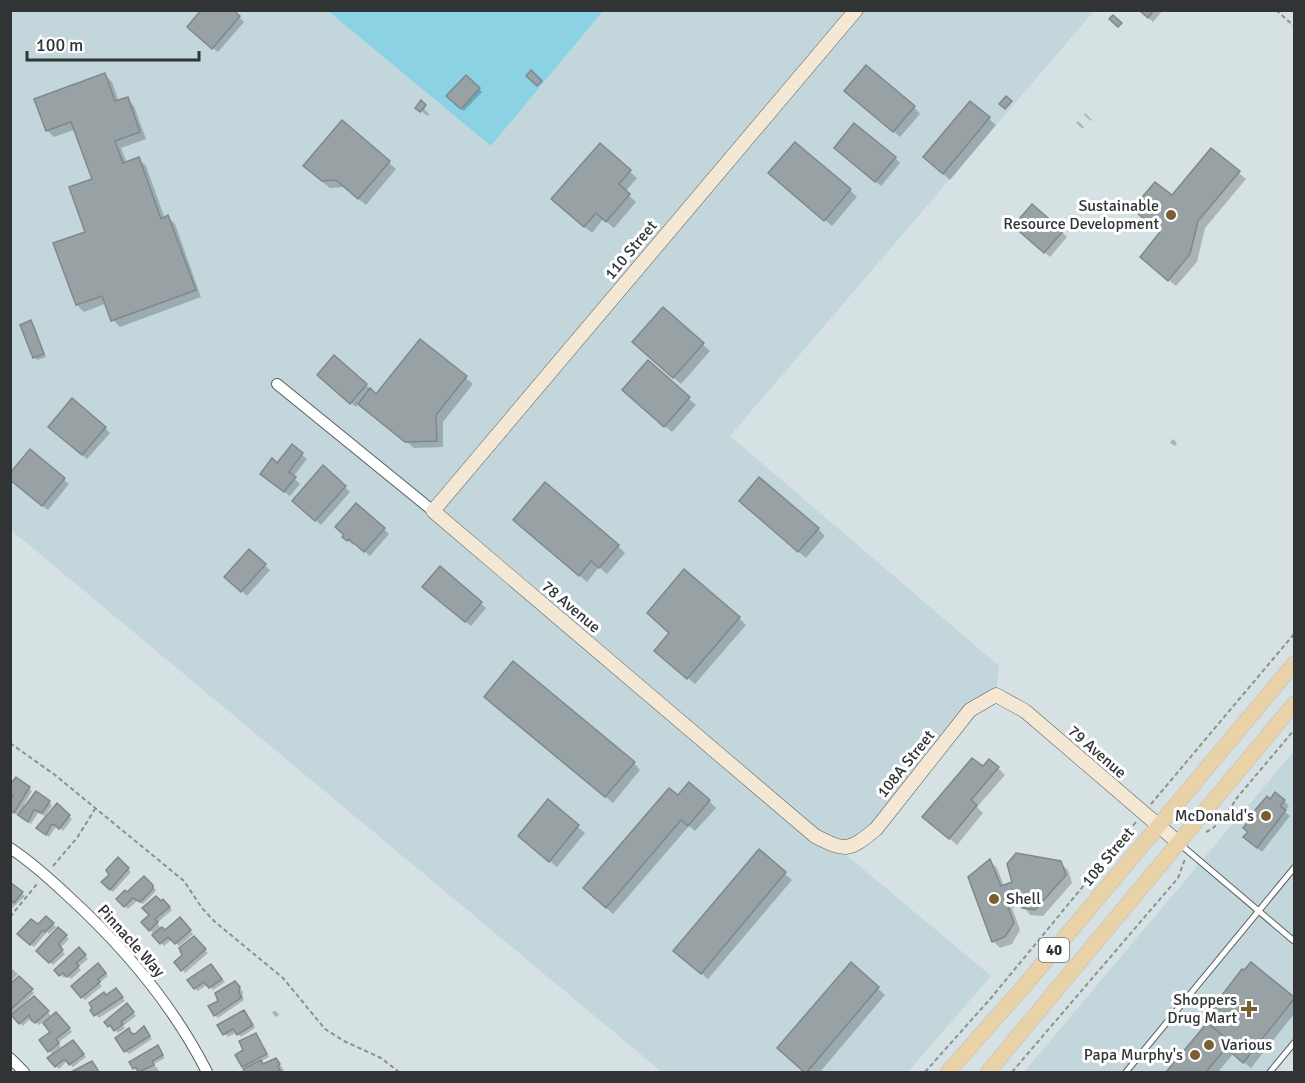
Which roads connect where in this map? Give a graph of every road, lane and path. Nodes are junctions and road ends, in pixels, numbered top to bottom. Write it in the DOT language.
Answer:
graph roads {
  1 [pos="856,10"];
  2 [pos="1276,10"];
  3 [pos="1294,26"];
  4 [pos="276,384"];
  5 [pos="433,511"];
  6 [pos="1294,634"];
  7 [pos="1294,664"];
  8 [pos="988,699"];
  9 [pos="1294,704"];
  10 [pos="1294,730"];
  11 [pos="10,743"];
  12 [pos="95,808"];
  13 [pos="1143,814"];
  14 [pos="1158,826"];
  15 [pos="1205,832"];
  16 [pos="848,846"];
  17 [pos="10,848"];
  18 [pos="1184,848"];
  19 [pos="1294,868"];
  20 [pos="45,875"];
  21 [pos="1260,911"];
  22 [pos="10,917"];
  23 [pos="1294,941"];
  24 [pos="1294,1043"];
  25 [pos="10,1058"];
  26 [pos="24,1072"];
  27 [pos="207,1072"];
  28 [pos="399,1072"];
  29 [pos="925,1072"];
  30 [pos="948,1072"];
  31 [pos="988,1072"];
  32 [pos="1011,1072"];
  33 [pos="1126,1072"];
  34 [pos="1270,1072"];
  1 -- 5 [label="street, 110 Street"];
  2 -- 3 [label="path"];
  4 -- 5 [label="street, 78 Avenue"];
  5 -- 16 [label="street, 78 Avenue"];
  6 -- 13 [label="path"];
  7 -- 14 [label="main road, 108 Street / 40"];
  8 -- 13 [label="street, 79 Avenue"];
  8 -- 16 [label="street, 108A Street"];
  9 -- 18 [label="main road, 40"];
  10 -- 15 [label="path"];
  11 -- 12 [label="path"];
  12 -- 20 [label="path"];
  12 -- 28 [label="path"];
  13 -- 14 [label="street, 79 Avenue"];
  13 -- 29 [label="path"];
  14 -- 18 [label="street, 79 Avenue"];
  14 -- 30 [label="main road, 108 Street / 40"];
  17 -- 20 [label="street, Pinnacle Way"];
  18 -- 21 [label="lane"];
  18 -- 31 [label="main road, 40"];
  18 -- 32 [label="path"];
  19 -- 21 [label="lane"];
  20 -- 22 [label="path"];
  20 -- 27 [label="street, Pinnacle Way"];
  21 -- 23 [label="lane"];
  21 -- 33 [label="lane"];
  24 -- 34 [label="lane"];
  25 -- 26 [label="street"];
}
